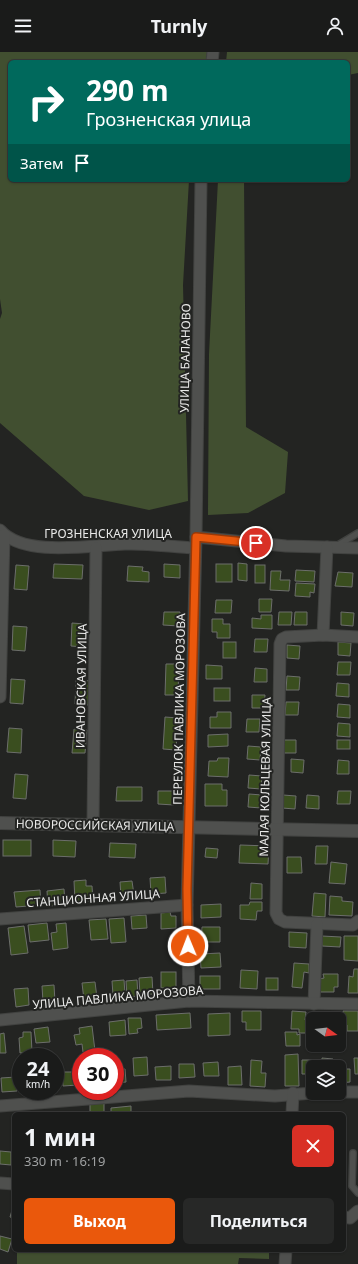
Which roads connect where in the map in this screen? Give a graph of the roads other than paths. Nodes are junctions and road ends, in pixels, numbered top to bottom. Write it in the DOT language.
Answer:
graph roads {
  1 [pos="201,182"];
  2 [pos="2,532"];
  3 [pos="358,533"];
  4 [pos="196,542"];
  5 [pos="331,547"];
  6 [pos="96,548"];
  7 [pos="358,548"];
  8 [pos="323,635"];
  9 [pos="358,637"];
  10 [pos="0,697"];
  11 [pos="0,823"];
  12 [pos="93,825"];
  13 [pos="189,827"];
  14 [pos="277,828"];
  15 [pos="358,831"];
  16 [pos="187,905"];
  17 [pos="0,919"];
  18 [pos="358,921"];
  19 [pos="317,924"];
  20 [pos="189,1001"];
  21 [pos="314,1004"];
  22 [pos="358,1004"];
  23 [pos="0,1020"];
  24 [pos="346,1092"];
  25 [pos="358,1092"];
  26 [pos="293,1093"];
  27 [pos="306,1093"];
  28 [pos="0,1106"];
  29 [pos="292,1112"];
  30 [pos="353,1154"];
  31 [pos="0,1183"];
  32 [pos="12,1184"];
  33 [pos="358,1193"];
  34 [pos="358,1211"];
  35 [pos="346,1217"];
  36 [pos="286,1252"];
  37 [pos="285,1264"];
  1 -- 4 [label="street, УЛИЦА БАЛАНОВО"];
  2 -- 6 [label="street, ГРОЗНЕНСКАЯ УЛИЦА"];
  2 -- 10 [label="street"];
  3 -- 5 [label="lane"];
  4 -- 5 [label="street, ГРОЗНЕНСКАЯ УЛИЦА"];
  4 -- 6 [label="street, ГРОЗНЕНСКАЯ УЛИЦА"];
  4 -- 13 [label="street, ПЕРЕУЛОК ПАВЛИКА МОРОЗОВА"];
  5 -- 7 [label="street, ГРОЗНЕНСКАЯ УЛИЦА"];
  5 -- 8 [label="street"];
  6 -- 12 [label="street, ИВАНОВСКАЯ УЛИЦА"];
  8 -- 9 [label="street, МАЛАЯ КОЛЬЦЕВАЯ УЛИЦА"];
  8 -- 14 [label="street, МАЛАЯ КОЛЬЦЕВАЯ УЛИЦА"];
  11 -- 12 [label="main road, НОВОРОССИЙСКАЯ УЛИЦА"];
  12 -- 13 [label="main road, НОВОРОССИЙСКАЯ УЛИЦА"];
  13 -- 14 [label="main road, НОВОРОССИЙСКАЯ УЛИЦА"];
  13 -- 16 [label="street, ПЕРЕУЛОК ПАВЛИКА МОРОЗОВА"];
  14 -- 15 [label="main road, НОВОРОССИЙСКАЯ УЛИЦА"];
  14 -- 19 [label="street, МАЛАЯ КОЛЬЦЕВАЯ УЛИЦА"];
  16 -- 17 [label="street, СТАНЦИОННАЯ УЛИЦА"];
  16 -- 20 [label="street, ПЕРЕУЛОК ПАВЛИКА МОРОЗОВА"];
  18 -- 19 [label="street, МАЛАЯ КОЛЬЦЕВАЯ УЛИЦА"];
  19 -- 21 [label="street"];
  20 -- 21 [label="street, УЛИЦА ПАВЛИКА МОРОЗОВА"];
  20 -- 23 [label="street, УЛИЦА ПАВЛИКА МОРОЗОВА"];
  21 -- 22 [label="street, УЛИЦА ПАВЛИКА МОРОЗОВА"];
  24 -- 25 [label="street"];
  26 -- 27 [label="street"];
  26 -- 28 [label="street"];
  26 -- 29 [label="street"];
  30 -- 33 [label="lane"];
  31 -- 32 [label="street"];
  34 -- 35 [label="street"];
  36 -- 37 [label="street"];
}
